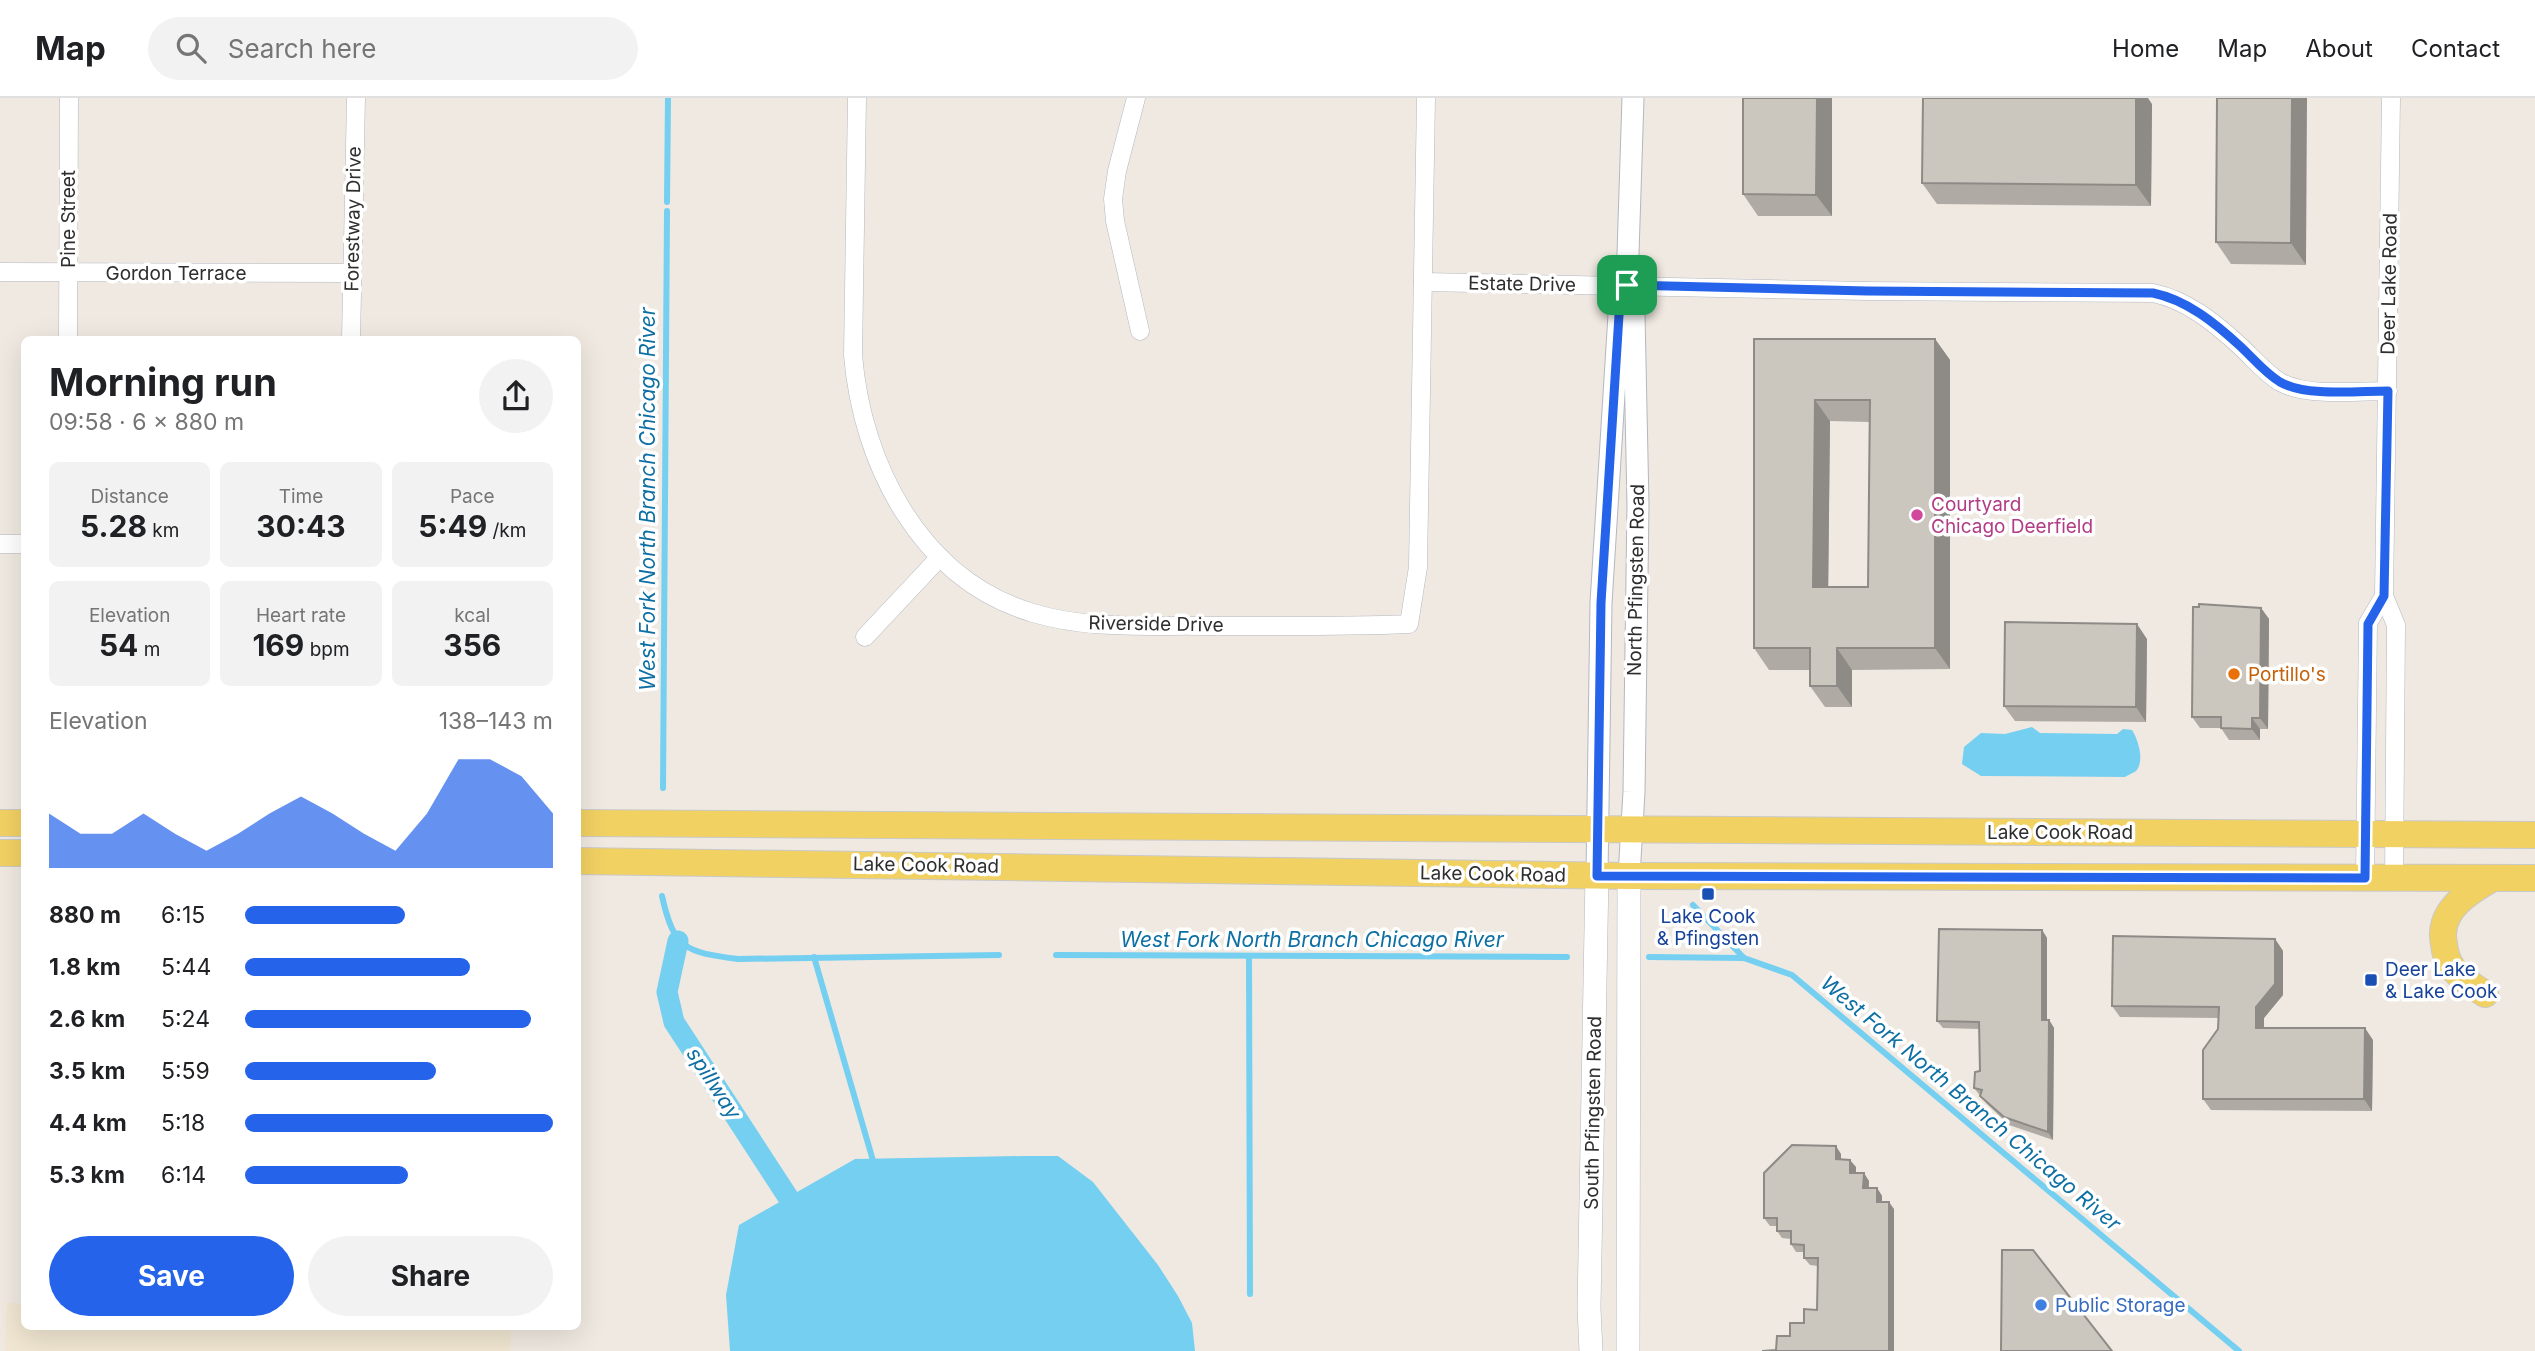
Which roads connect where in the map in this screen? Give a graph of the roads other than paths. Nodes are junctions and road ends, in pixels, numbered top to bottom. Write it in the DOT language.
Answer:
graph roads {
  1 [pos="69,98"];
  2 [pos="356,98"];
  3 [pos="857,98"];
  4 [pos="1136,98"];
  5 [pos="1426,98"];
  6 [pos="1633,98"];
  7 [pos="2391,98"];
  8 [pos="0,272"];
  9 [pos="68,272"];
  10 [pos="352,273"];
  11 [pos="1423,282"];
  12 [pos="1627,285"];
  13 [pos="1140,331"];
  14 [pos="68,336"];
  15 [pos="351,336"];
  16 [pos="2388,391"];
  17 [pos="0,544"];
  18 [pos="21,544"];
  19 [pos="940,557"];
  20 [pos="2384,596"];
  21 [pos="865,637"];
  22 [pos="581,822"];
  23 [pos="0,823"];
  24 [pos="21,823"];
  25 [pos="1597,830"];
  26 [pos="1631,830"];
  27 [pos="2365,833"];
  28 [pos="2393,834"];
  29 [pos="2535,835"];
  30 [pos="0,853"];
  31 [pos="21,853"];
  32 [pos="581,861"];
  33 [pos="1597,876"];
  34 [pos="1629,876"];
  35 [pos="2365,878"];
  36 [pos="2394,878"];
  37 [pos="2493,878"];
  38 [pos="2535,878"];
  39 [pos="2485,994"];
  40 [pos="1591,1351"];
  41 [pos="1628,1351"];
  1 -- 9 [label="street, Pine Street"];
  2 -- 10 [label="street, Forestway Drive"];
  3 -- 19 [label="street, Riverside Drive"];
  4 -- 13 [label="street"];
  5 -- 11 [label="street"];
  6 -- 12 [label="street, North Pfingsten Road"];
  7 -- 16 [label="street, Deer Lake Road"];
  8 -- 9 [label="street, Gordon Terrace"];
  9 -- 10 [label="street, Gordon Terrace"];
  9 -- 14 [label="street, Pine Street"];
  10 -- 15 [label="street, Forestway Drive"];
  11 -- 12 [label="street, Estate Drive"];
  11 -- 19 [label="street, Riverside Drive"];
  12 -- 16 [label="street, Estate Drive"];
  12 -- 25 [label="street, North Pfingsten Road"];
  12 -- 26 [label="street, North Pfingsten Road"];
  16 -- 20 [label="street, Deer Lake Road"];
  17 -- 18 [label="street"];
  19 -- 21 [label="street"];
  20 -- 27 [label="street, Deer Lake Road"];
  20 -- 28 [label="street, Deer Lake Road"];
  22 -- 25 [label="main road, Lake Cook Road"];
  23 -- 24 [label="main road"];
  25 -- 26 [label="main road, Lake Cook Road"];
  25 -- 33 [label="street, North Pfingsten Road"];
  26 -- 27 [label="main road, Lake Cook Road"];
  26 -- 34 [label="street, North Pfingsten Road"];
  27 -- 28 [label="main road, Lake Cook Road"];
  27 -- 35 [label="street, Deer Lake Road"];
  28 -- 29 [label="main road, Lake Cook Road"];
  28 -- 36 [label="street, Deer Lake Road"];
  30 -- 31 [label="main road"];
  32 -- 33 [label="main road, Lake Cook Road"];
  33 -- 34 [label="main road, Lake Cook Road"];
  33 -- 40 [label="main road, South Pfingsten Road"];
  34 -- 35 [label="main road, Lake Cook Road"];
  34 -- 41 [label="main road, South Pfingsten Road"];
  35 -- 36 [label="main road, Lake Cook Road"];
  36 -- 37 [label="main road, Lake Cook Road"];
  37 -- 38 [label="main road, Lake Cook Road"];
  37 -- 39 [label="main road"];
}
